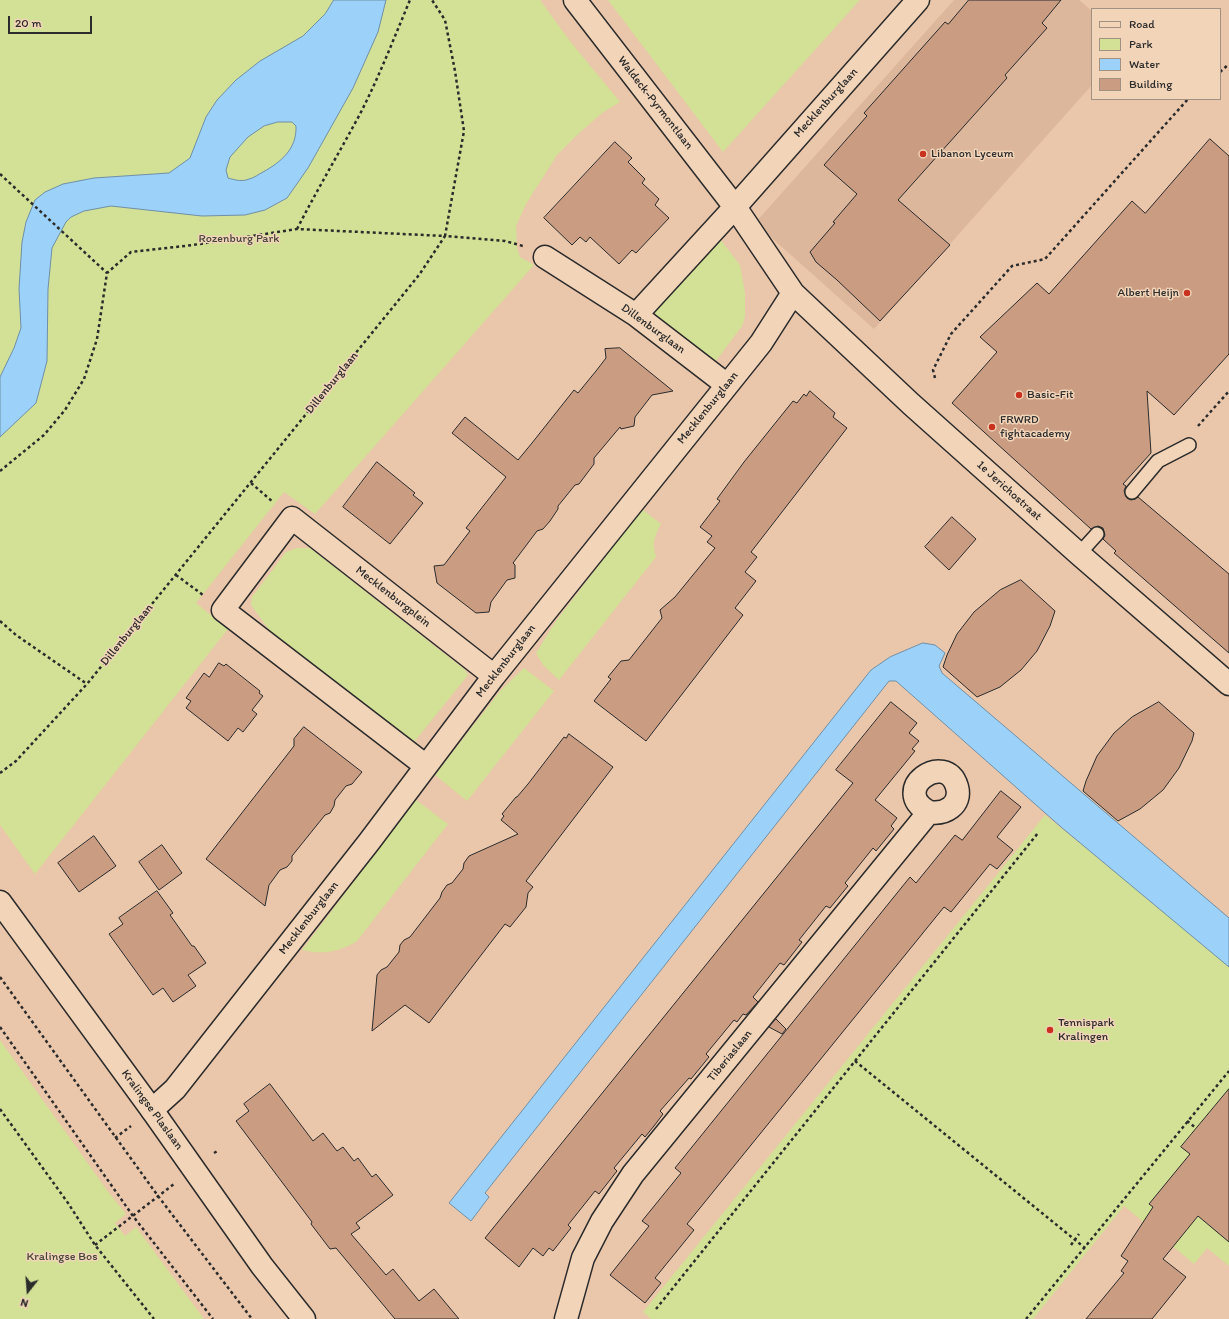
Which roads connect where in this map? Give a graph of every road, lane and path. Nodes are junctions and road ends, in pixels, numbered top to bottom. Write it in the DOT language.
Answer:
graph roads {
  1 [pos="410,0"];
  2 [pos="432,0"];
  3 [pos="575,0"];
  4 [pos="918,0"];
  5 [pos="1229,64"];
  6 [pos="1221,71"];
  7 [pos="1187,100"];
  8 [pos="0,174"];
  9 [pos="735,207"];
  10 [pos="297,229"];
  11 [pos="445,236"];
  12 [pos="545,257"];
  13 [pos="107,273"];
  14 [pos="793,293"];
  15 [pos="636,315"];
  16 [pos="935,378"];
  17 [pos="727,385"];
  18 [pos="1189,445"];
  19 [pos="0,471"];
  20 [pos="1132,492"];
  21 [pos="1097,534"];
  22 [pos="1079,554"];
  23 [pos="176,575"];
  24 [pos="223,610"];
  25 [pos="0,621"];
  26 [pos="494,676"];
  27 [pos="87,684"];
  28 [pos="1229,684"];
  29 [pos="426,766"];
  30 [pos="0,773"];
  31 [pos="929,812"];
  32 [pos="1038,833"];
  33 [pos="0,902"];
  34 [pos="0,977"];
  35 [pos="0,1028"];
  36 [pos="855,1061"];
  37 [pos="1229,1071"];
  38 [pos="0,1109"];
  39 [pos="152,1110"];
  40 [pos="1187,1121"];
  41 [pos="1196,1128"];
  42 [pos="219,1150"];
  43 [pos="194,1169"];
  44 [pos="158,1196"];
  45 [pos="133,1216"];
  46 [pos="1080,1234"];
  47 [pos="1075,1240"];
  48 [pos="95,1245"];
  49 [pos="1071,1245"];
  50 [pos="1085,1248"];
  51 [pos="656,1309"];
  52 [pos="154,1319"];
  53 [pos="213,1319"];
  54 [pos="252,1319"];
  55 [pos="304,1319"];
  56 [pos="566,1319"];
  57 [pos="1026,1319"];
  1 -- 10 [label="path"];
  2 -- 11 [label="path"];
  3 -- 9 [label="street, Waldeck-Pyrmontlaan"];
  4 -- 9 [label="street, Mecklenburglaan"];
  5 -- 6 [label="path"];
  7 -- 16 [label="path"];
  8 -- 13 [label="path"];
  9 -- 14 [label="street"];
  9 -- 15 [label="street, Mecklenburglaan"];
  10 -- 11 [label="path"];
  10 -- 13 [label="path"];
  11 -- 12 [label="path"];
  11 -- 23 [label="path, Dillenburglaan"];
  12 -- 15 [label="street, Dillenburglaan"];
  13 -- 19 [label="path"];
  14 -- 17 [label="street, Mecklenburglaan"];
  14 -- 22 [label="street, 1e Jerichostraat"];
  15 -- 17 [label="street, Dillenburglaan"];
  17 -- 26 [label="street, Mecklenburglaan"];
  18 -- 20 [label="lane"];
  21 -- 22 [label="lane"];
  22 -- 28 [label="street, 1e Jerichostraat"];
  23 -- 24 [label="path"];
  23 -- 27 [label="path, Dillenburglaan"];
  24 -- 26 [label="street, Mecklenburgplein"];
  24 -- 29 [label="street"];
  25 -- 27 [label="path"];
  26 -- 29 [label="street, Mecklenburglaan"];
  27 -- 30 [label="path, Dillenburglaan"];
  29 -- 39 [label="street, Mecklenburglaan"];
  31 -- 56 [label="street, Tiberiaslaan"];
  32 -- 36 [label="path"];
  33 -- 39 [label="street, Kralingse Plaslaan"];
  34 -- 44 [label="path"];
  35 -- 45 [label="path"];
  36 -- 47 [label="path"];
  36 -- 51 [label="path"];
  37 -- 40 [label="path"];
  38 -- 48 [label="path"];
  39 -- 43 [label="street, Kralingse Plaslaan"];
  40 -- 41 [label="path"];
  40 -- 50 [label="path"];
  42 -- 43 [label="path"];
  43 -- 44 [label="path"];
  43 -- 55 [label="street, Kralingse Plaslaan"];
  44 -- 45 [label="path"];
  44 -- 54 [label="path"];
  45 -- 48 [label="path"];
  45 -- 53 [label="path"];
  46 -- 47 [label="path"];
  47 -- 49 [label="path"];
  47 -- 50 [label="path"];
  48 -- 52 [label="path"];
  50 -- 57 [label="path"];
}
